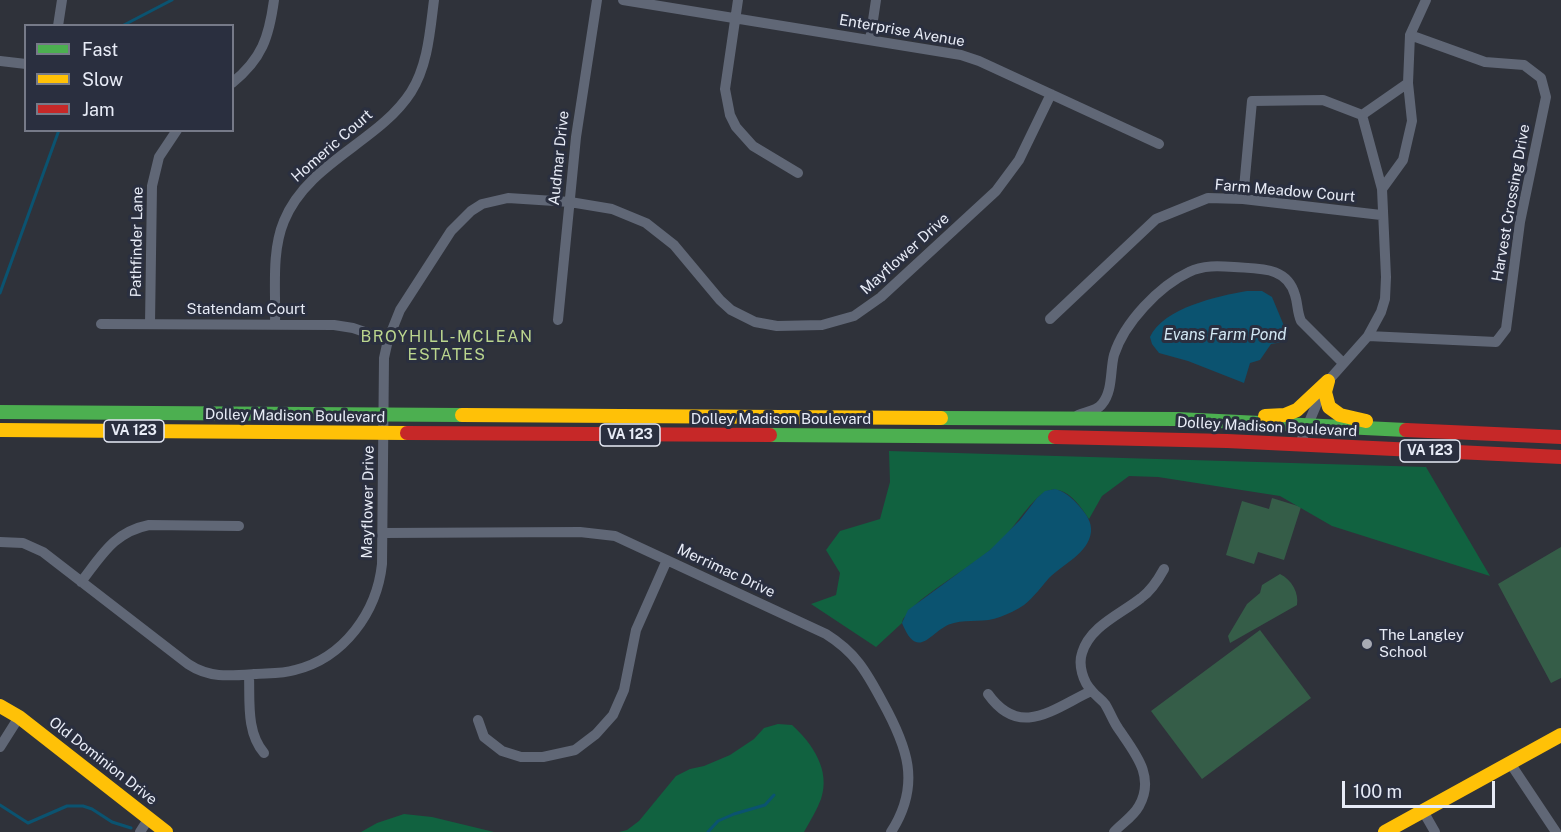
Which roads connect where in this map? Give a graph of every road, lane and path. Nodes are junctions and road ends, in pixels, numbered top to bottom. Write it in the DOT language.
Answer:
graph roads {
  1 [pos="62,0"];
  2 [pos="274,0"];
  3 [pos="434,0"];
  4 [pos="597,0"];
  5 [pos="623,0"];
  6 [pos="738,0"];
  7 [pos="876,0"];
  8 [pos="1426,0"];
  9 [pos="735,18"];
  10 [pos="58,24"];
  11 [pos="1410,35"];
  12 [pos="870,40"];
  13 [pos="0,61"];
  14 [pos="24,64"];
  15 [pos="234,81"];
  16 [pos="1408,83"];
  17 [pos="1051,94"];
  18 [pos="1362,115"];
  19 [pos="176,132"];
  20 [pos="1159,144"];
  21 [pos="798,173"];
  22 [pos="1382,189"];
  23 [pos="1243,199"];
  24 [pos="570,202"];
  25 [pos="1382,215"];
  26 [pos="1050,319"];
  27 [pos="558,320"];
  28 [pos="101,324"];
  29 [pos="150,324"];
  30 [pos="275,324"];
  31 [pos="1368,336"];
  32 [pos="388,340"];
  33 [pos="1343,363"];
  34 [pos="1328,381"];
  35 [pos="0,412"];
  36 [pos="384,413"];
  37 [pos="1065,419"];
  38 [pos="1201,420"];
  39 [pos="1307,426"];
  40 [pos="0,430"];
  41 [pos="1419,430"];
  42 [pos="384,434"];
  43 [pos="1561,437"];
  44 [pos="1299,446"];
  45 [pos="1561,457"];
  46 [pos="239,526"];
  47 [pos="383,533"];
  48 [pos="0,542"];
  49 [pos="667,560"];
  50 [pos="1164,569"];
  51 [pos="81,582"];
  52 [pos="249,675"];
  53 [pos="1091,691"];
  54 [pos="988,693"];
  55 [pos="0,698"];
  56 [pos="0,705"];
  57 [pos="19,717"];
  58 [pos="478,720"];
  59 [pos="1561,735"];
  60 [pos="0,747"];
  61 [pos="264,753"];
  62 [pos="1510,763"];
  63 [pos="1423,811"];
  64 [pos="149,818"];
  65 [pos="141,832"];
  66 [pos="166,832"];
  67 [pos="891,832"];
  68 [pos="1114,832"];
  69 [pos="1385,832"];
  70 [pos="1435,832"];
  71 [pos="1556,832"];
  1 -- 10 [label="street"];
  2 -- 15 [label="street"];
  3 -- 30 [label="street, Homeric Court"];
  4 -- 24 [label="street, Audmar Drive"];
  5 -- 9 [label="street, Enterprise Avenue"];
  6 -- 9 [label="street"];
  7 -- 12 [label="street"];
  8 -- 11 [label="street"];
  9 -- 12 [label="street, Enterprise Avenue"];
  9 -- 21 [label="street"];
  11 -- 16 [label="street"];
  11 -- 31 [label="street, Harvest Crossing Drive"];
  12 -- 17 [label="street, Enterprise Avenue"];
  13 -- 14 [label="street"];
  16 -- 18 [label="street"];
  16 -- 22 [label="street"];
  17 -- 20 [label="street, Enterprise Avenue"];
  17 -- 24 [label="street, Mayflower Drive"];
  18 -- 22 [label="street"];
  18 -- 23 [label="street"];
  19 -- 29 [label="street, Pathfinder Lane"];
  22 -- 25 [label="street"];
  23 -- 25 [label="street, Farm Meadow Court"];
  23 -- 26 [label="street, Farm Meadow Court"];
  24 -- 27 [label="street, Audmar Drive"];
  24 -- 32 [label="street, Mayflower Drive"];
  25 -- 31 [label="street"];
  28 -- 29 [label="street, Statendam Court"];
  29 -- 30 [label="street, Statendam Court"];
  30 -- 32 [label="street, Statendam Court"];
  31 -- 33 [label="street"];
  32 -- 36 [label="street, Mayflower Drive"];
  33 -- 34 [label="street"];
  33 -- 37 [label="street"];
  34 -- 38 [label="main road"];
  34 -- 39 [label="street"];
  34 -- 41 [label="main road"];
  35 -- 36 [label="main road, Dolley Madison Boulevard / VA 123"];
  36 -- 37 [label="main road, Dolley Madison Boulevard / VA 123"];
  36 -- 42 [label="street, Mayflower Drive"];
  37 -- 38 [label="main road, Dolley Madison Boulevard / VA 123"];
  38 -- 39 [label="main road, Dolley Madison Boulevard / VA 123"];
  39 -- 41 [label="main road, Dolley Madison Boulevard / VA 123"];
  39 -- 44 [label="street"];
  40 -- 42 [label="main road, Dolley Madison Boulevard / VA 123"];
  41 -- 43 [label="main road, Dolley Madison Boulevard / VA 123"];
  42 -- 44 [label="main road, Dolley Madison Boulevard / VA 123"];
  42 -- 47 [label="street, Mayflower Drive"];
  44 -- 45 [label="main road, Dolley Madison Boulevard / VA 123"];
  46 -- 51 [label="street"];
  47 -- 49 [label="street, Merrimac Drive"];
  47 -- 52 [label="street, Mayflower Drive"];
  48 -- 51 [label="street, Mayflower Drive"];
  49 -- 58 [label="street"];
  49 -- 67 [label="street, Merrimac Drive"];
  50 -- 53 [label="street"];
  51 -- 52 [label="street, Mayflower Drive"];
  52 -- 61 [label="street"];
  53 -- 54 [label="street"];
  53 -- 68 [label="street"];
  55 -- 57 [label="main road, Old Dominion Drive"];
  56 -- 57 [label="main road, Old Dominion Drive"];
  57 -- 60 [label="street"];
  57 -- 64 [label="main road, Old Dominion Drive"];
  59 -- 62 [label="main road"];
  62 -- 63 [label="main road"];
  62 -- 71 [label="street"];
  63 -- 69 [label="main road"];
  63 -- 70 [label="street"];
  64 -- 65 [label="street"];
  64 -- 66 [label="main road, Old Dominion Drive"];
}
